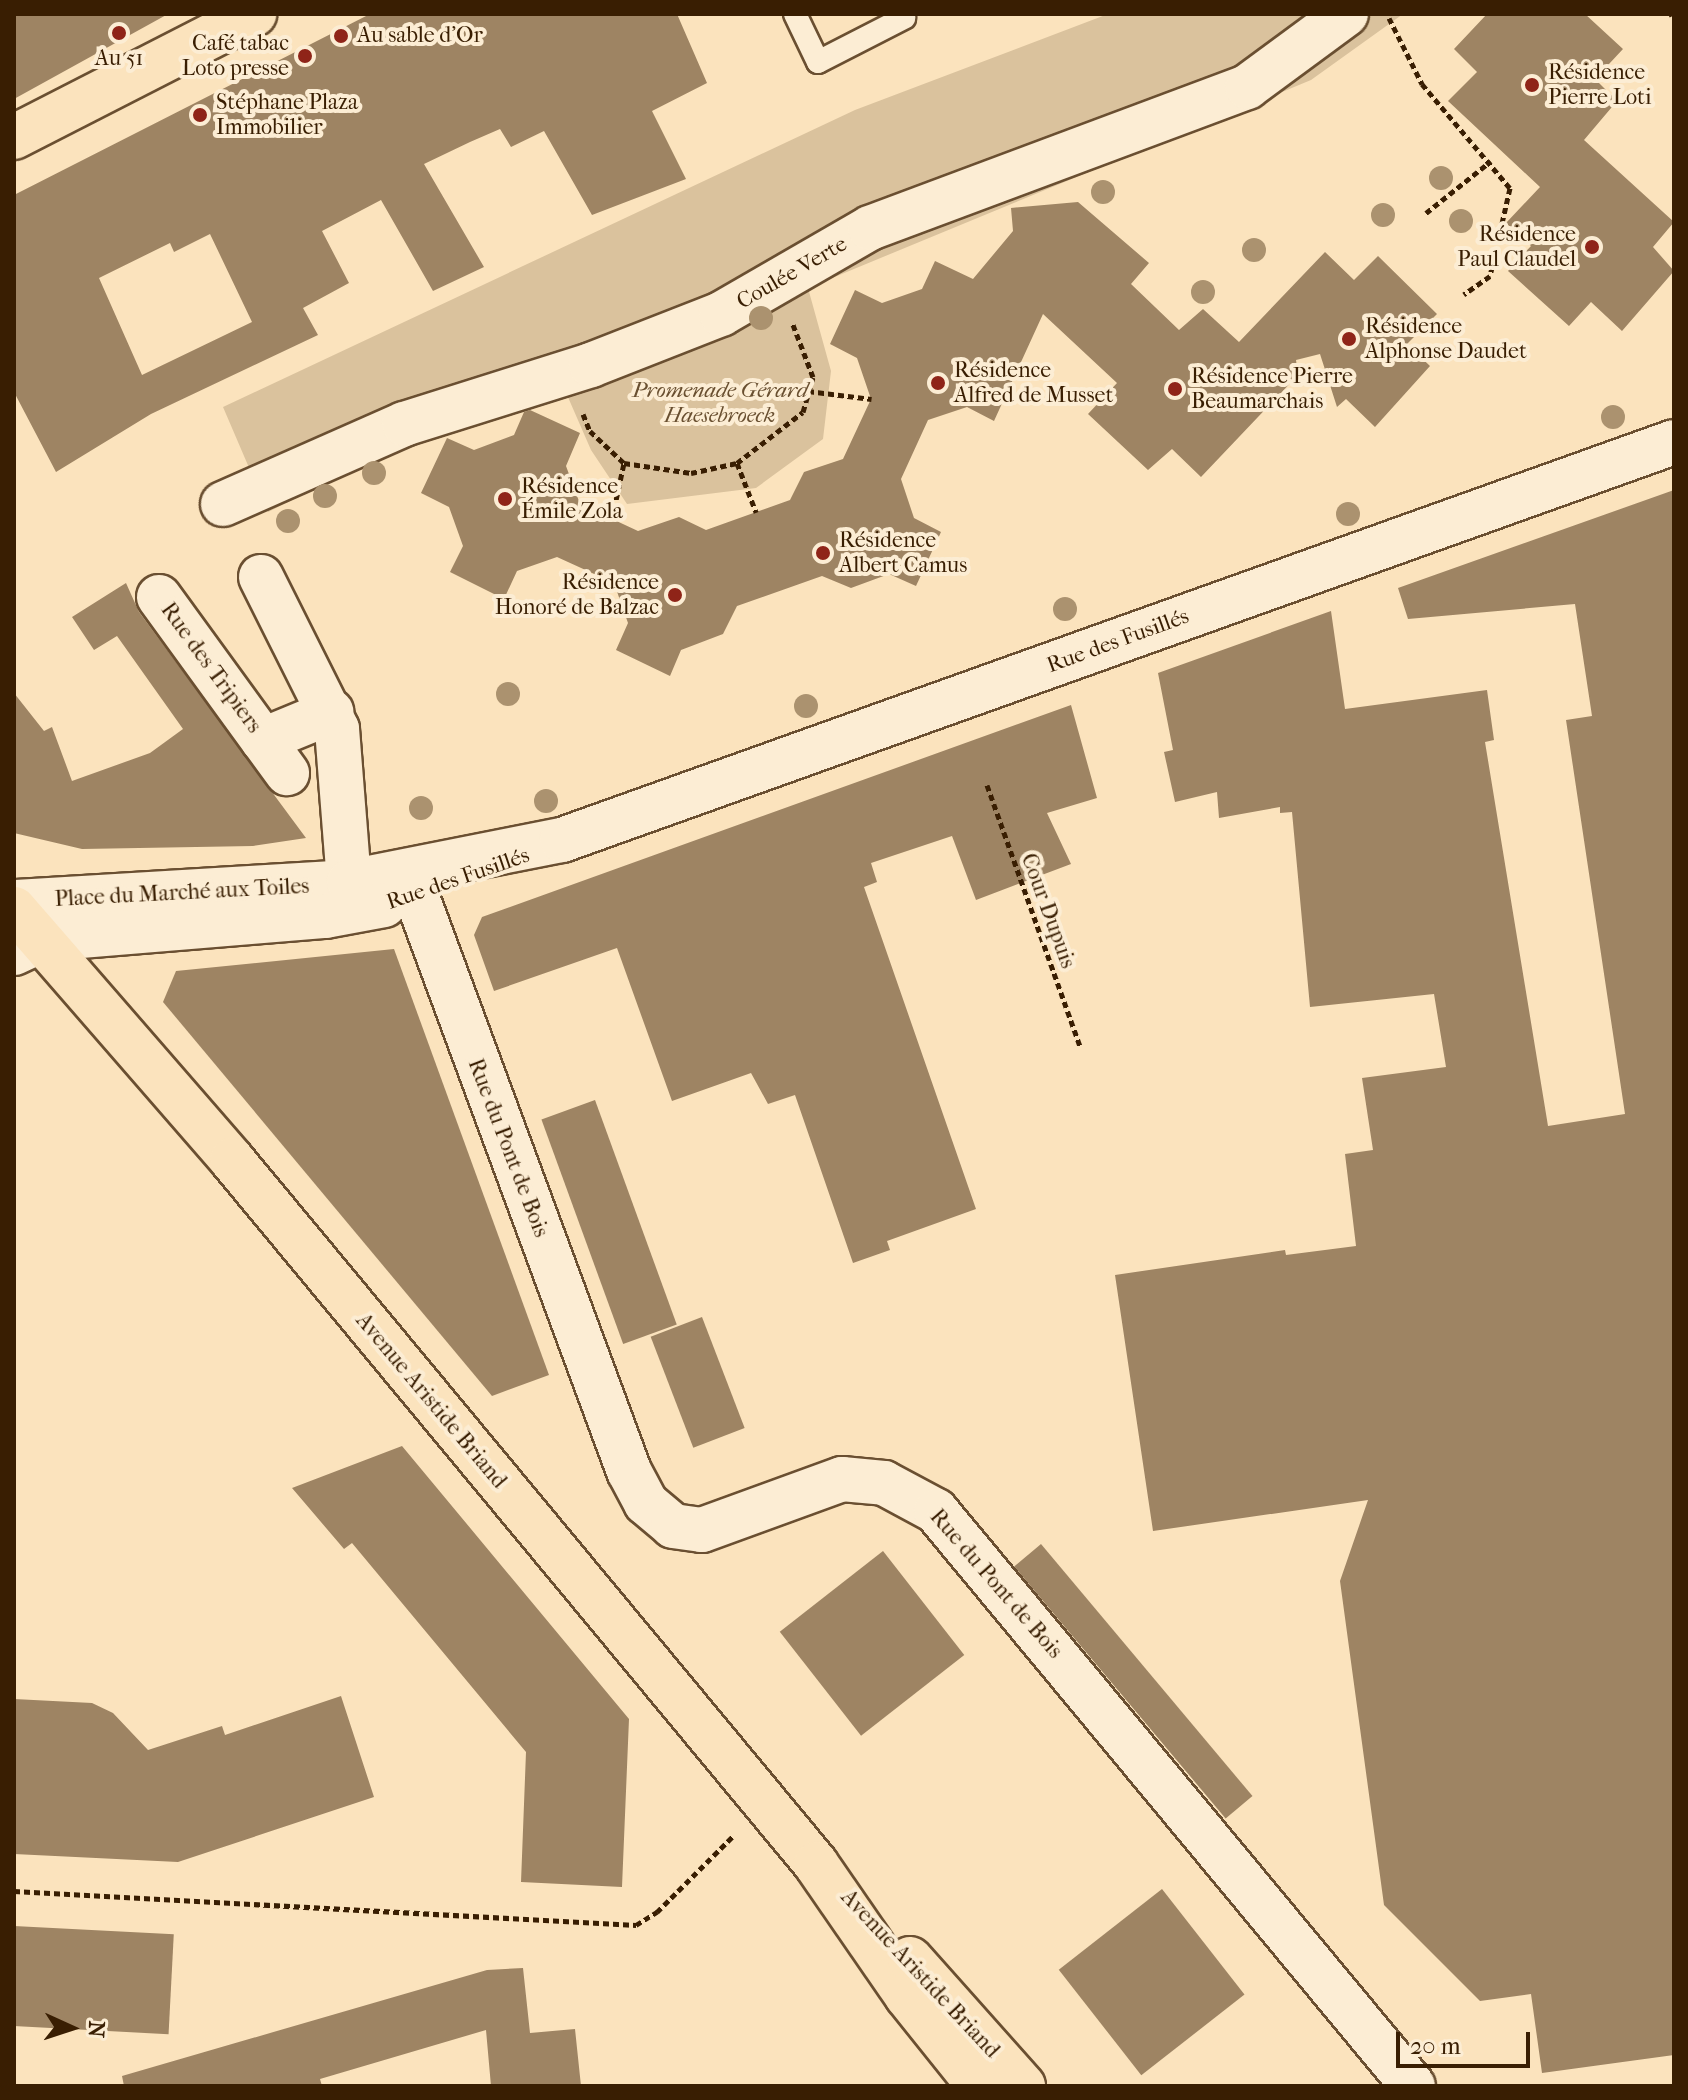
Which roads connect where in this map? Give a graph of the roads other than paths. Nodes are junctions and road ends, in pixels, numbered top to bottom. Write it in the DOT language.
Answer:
graph roads {
  1 [pos="254,14"];
  2 [pos="795,14"];
  3 [pos="1346,14"];
  4 [pos="904,18"];
  5 [pos="14,137"];
  6 [pos="1674,442"];
  7 [pos="223,504"];
  8 [pos="261,577"];
  9 [pos="159,597"];
  10 [pos="331,712"];
  11 [pos="411,886"];
  12 [pos="351,897"];
  13 [pos="14,902"];
  14 [pos="14,909"];
  15 [pos="29,946"];
  16 [pos="816,1864"];
  17 [pos="979,2086"];
  18 [pos="1023,2086"];
  19 [pos="1413,2086"];
  1 -- 5 [label="main road"];
  2 -- 4 [label="lane"];
  3 -- 7 [label="street, Coulée Verte"];
  6 -- 11 [label="street, Rue des Fusillés"];
  8 -- 10 [label="street"];
  9 -- 10 [label="street, Rue des Tripiers"];
  10 -- 12 [label="street"];
  11 -- 12 [label="street, Rue des Fusillés"];
  11 -- 19 [label="street, Rue du Pont de Bois"];
  12 -- 13 [label="street, Place du Marché aux Toiles"];
  12 -- 15 [label="street, Place du Marché aux Toiles"];
  14 -- 15 [label="main road, Place du Marché aux Toiles"];
  15 -- 16 [label="main road, Avenue Aristide Briand"];
  16 -- 17 [label="main road, Avenue Aristide Briand"];
  16 -- 18 [label="main road, Avenue Aristide Briand"];
}
